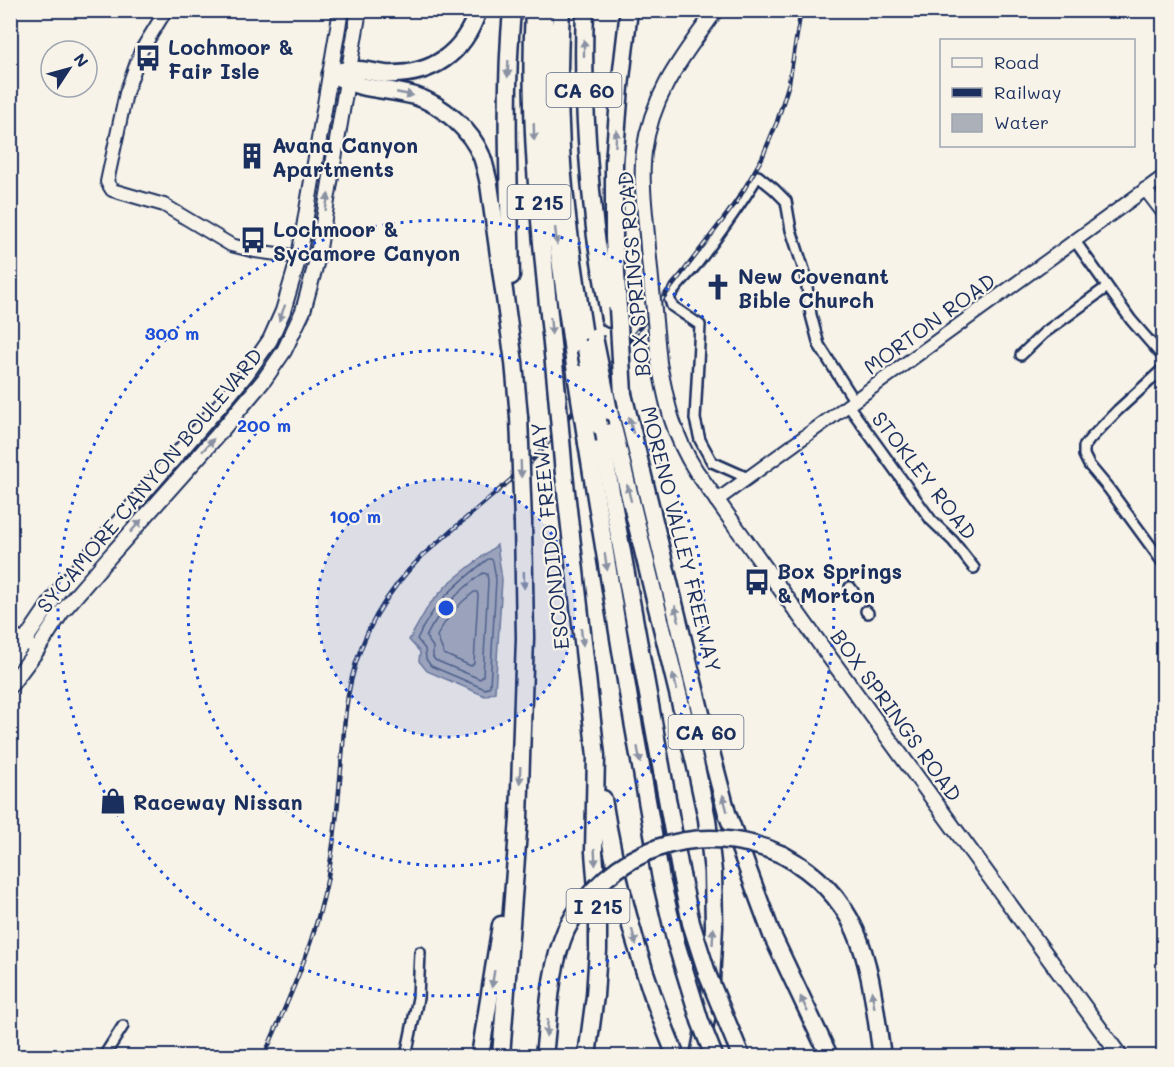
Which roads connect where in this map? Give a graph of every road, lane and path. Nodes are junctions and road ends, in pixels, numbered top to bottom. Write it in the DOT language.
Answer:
graph roads {
  1 [pos="166,10"];
  2 [pos="341,10"];
  3 [pos="359,10"];
  4 [pos="478,10"];
  5 [pos="512,10"];
  6 [pos="534,10"];
  7 [pos="542,10"];
  8 [pos="561,10"];
  9 [pos="568,10"];
  10 [pos="585,10"];
  11 [pos="629,10"];
  12 [pos="716,10"];
  13 [pos="331,74"];
  14 [pos="349,75"];
  15 [pos="1164,176"];
  16 [pos="1145,189"];
  17 [pos="1164,214"];
  18 [pos="1075,241"];
  19 [pos="299,257"];
  20 [pos="1107,287"];
  21 [pos="614,313"];
  22 [pos="590,343"];
  23 [pos="1021,355"];
  24 [pos="1164,358"];
  25 [pos="514,362"];
  26 [pos="1164,368"];
  27 [pos="851,402"];
  28 [pos="748,478"];
  29 [pos="716,501"];
  30 [pos="1164,564"];
  31 [pos="974,568"];
  32 [pos="10,633"];
  33 [pos="24,642"];
  34 [pos="37,650"];
  35 [pos="10,659"];
  36 [pos="10,686"];
  37 [pos="596,756"];
  38 [pos="519,818"];
  39 [pos="420,952"];
  40 [pos="123,1026"];
  41 [pos="104,1056"];
  42 [pos="406,1056"];
  43 [pos="480,1056"];
  44 [pos="501,1056"];
  45 [pos="544,1056"];
  46 [pos="587,1056"];
  47 [pos="676,1056"];
  48 [pos="699,1056"];
  49 [pos="714,1056"];
  50 [pos="741,1056"];
  51 [pos="830,1056"];
  52 [pos="882,1056"];
  53 [pos="1120,1056"];
  1 -- 19 [label="street"];
  2 -- 13 [label="main road, SYCAMORE CANYON BOULEVARD"];
  3 -- 14 [label="main road, SYCAMORE CANYON BOULEVARD"];
  4 -- 14 [label="highway"];
  5 -- 25 [label="highway, one-way"];
  6 -- 37 [label="highway, ESCONDIDO FREEWAY / I 215, one-way, bridge"];
  7 -- 49 [label="highway, one-way, bridge"];
  8 -- 22 [label="highway"];
  9 -- 22 [label="highway, I 215"];
  21 -- 10 [label="highway, CA 60, one-way"];
  21 -- 11 [label="highway, one-way"];
  12 -- 29 [label="main road, BOX SPRINGS ROAD, bridge"];
  13 -- 14 [label="highway"];
  13 -- 19 [label="main road, SYCAMORE CANYON BOULEVARD"];
  14 -- 25 [label="highway, one-way"];
  34 -- 14 [label="main road, SYCAMORE CANYON BOULEVARD, one-way"];
  15 -- 16 [label="street, MORTON ROAD"];
  16 -- 17 [label="street"];
  16 -- 18 [label="street, MORTON ROAD"];
  18 -- 20 [label="street"];
  18 -- 27 [label="street, MORTON ROAD"];
  19 -- 33 [label="main road, SYCAMORE CANYON BOULEVARD, one-way"];
  20 -- 23 [label="street"];
  20 -- 24 [label="street"];
  51 -- 21 [label="highway, MORENO VALLEY FREEWAY / CA 60, one-way, bridge"];
  48 -- 22 [label="highway, I 215, one-way, bridge"];
  22 -- 50 [label="highway, bridge"];
  25 -- 38 [label="highway, one-way, bridge"];
  26 -- 30 [label="street"];
  27 -- 28 [label="street, MORTON ROAD"];
  27 -- 28 [label="street, STOKLEY ROAD"];
  27 -- 31 [label="street, STOKLEY ROAD"];
  28 -- 29 [label="street, MORTON ROAD"];
  29 -- 53 [label="main road, BOX SPRINGS ROAD"];
  32 -- 33 [label="street"];
  33 -- 34 [label="street"];
  33 -- 35 [label="main road, SYCAMORE CANYON BOULEVARD"];
  34 -- 36 [label="main road, SYCAMORE CANYON BOULEVARD"];
  37 -- 46 [label="highway, ESCONDIDO FREEWAY / I 215, one-way"];
  37 -- 47 [label="highway, one-way"];
  38 -- 43 [label="highway, one-way"];
  38 -- 44 [label="highway"];
  39 -- 42 [label="street"];
  40 -- 41 [label="street"];
  52 -- 45 [label="highway, one-way, bridge"];
}
